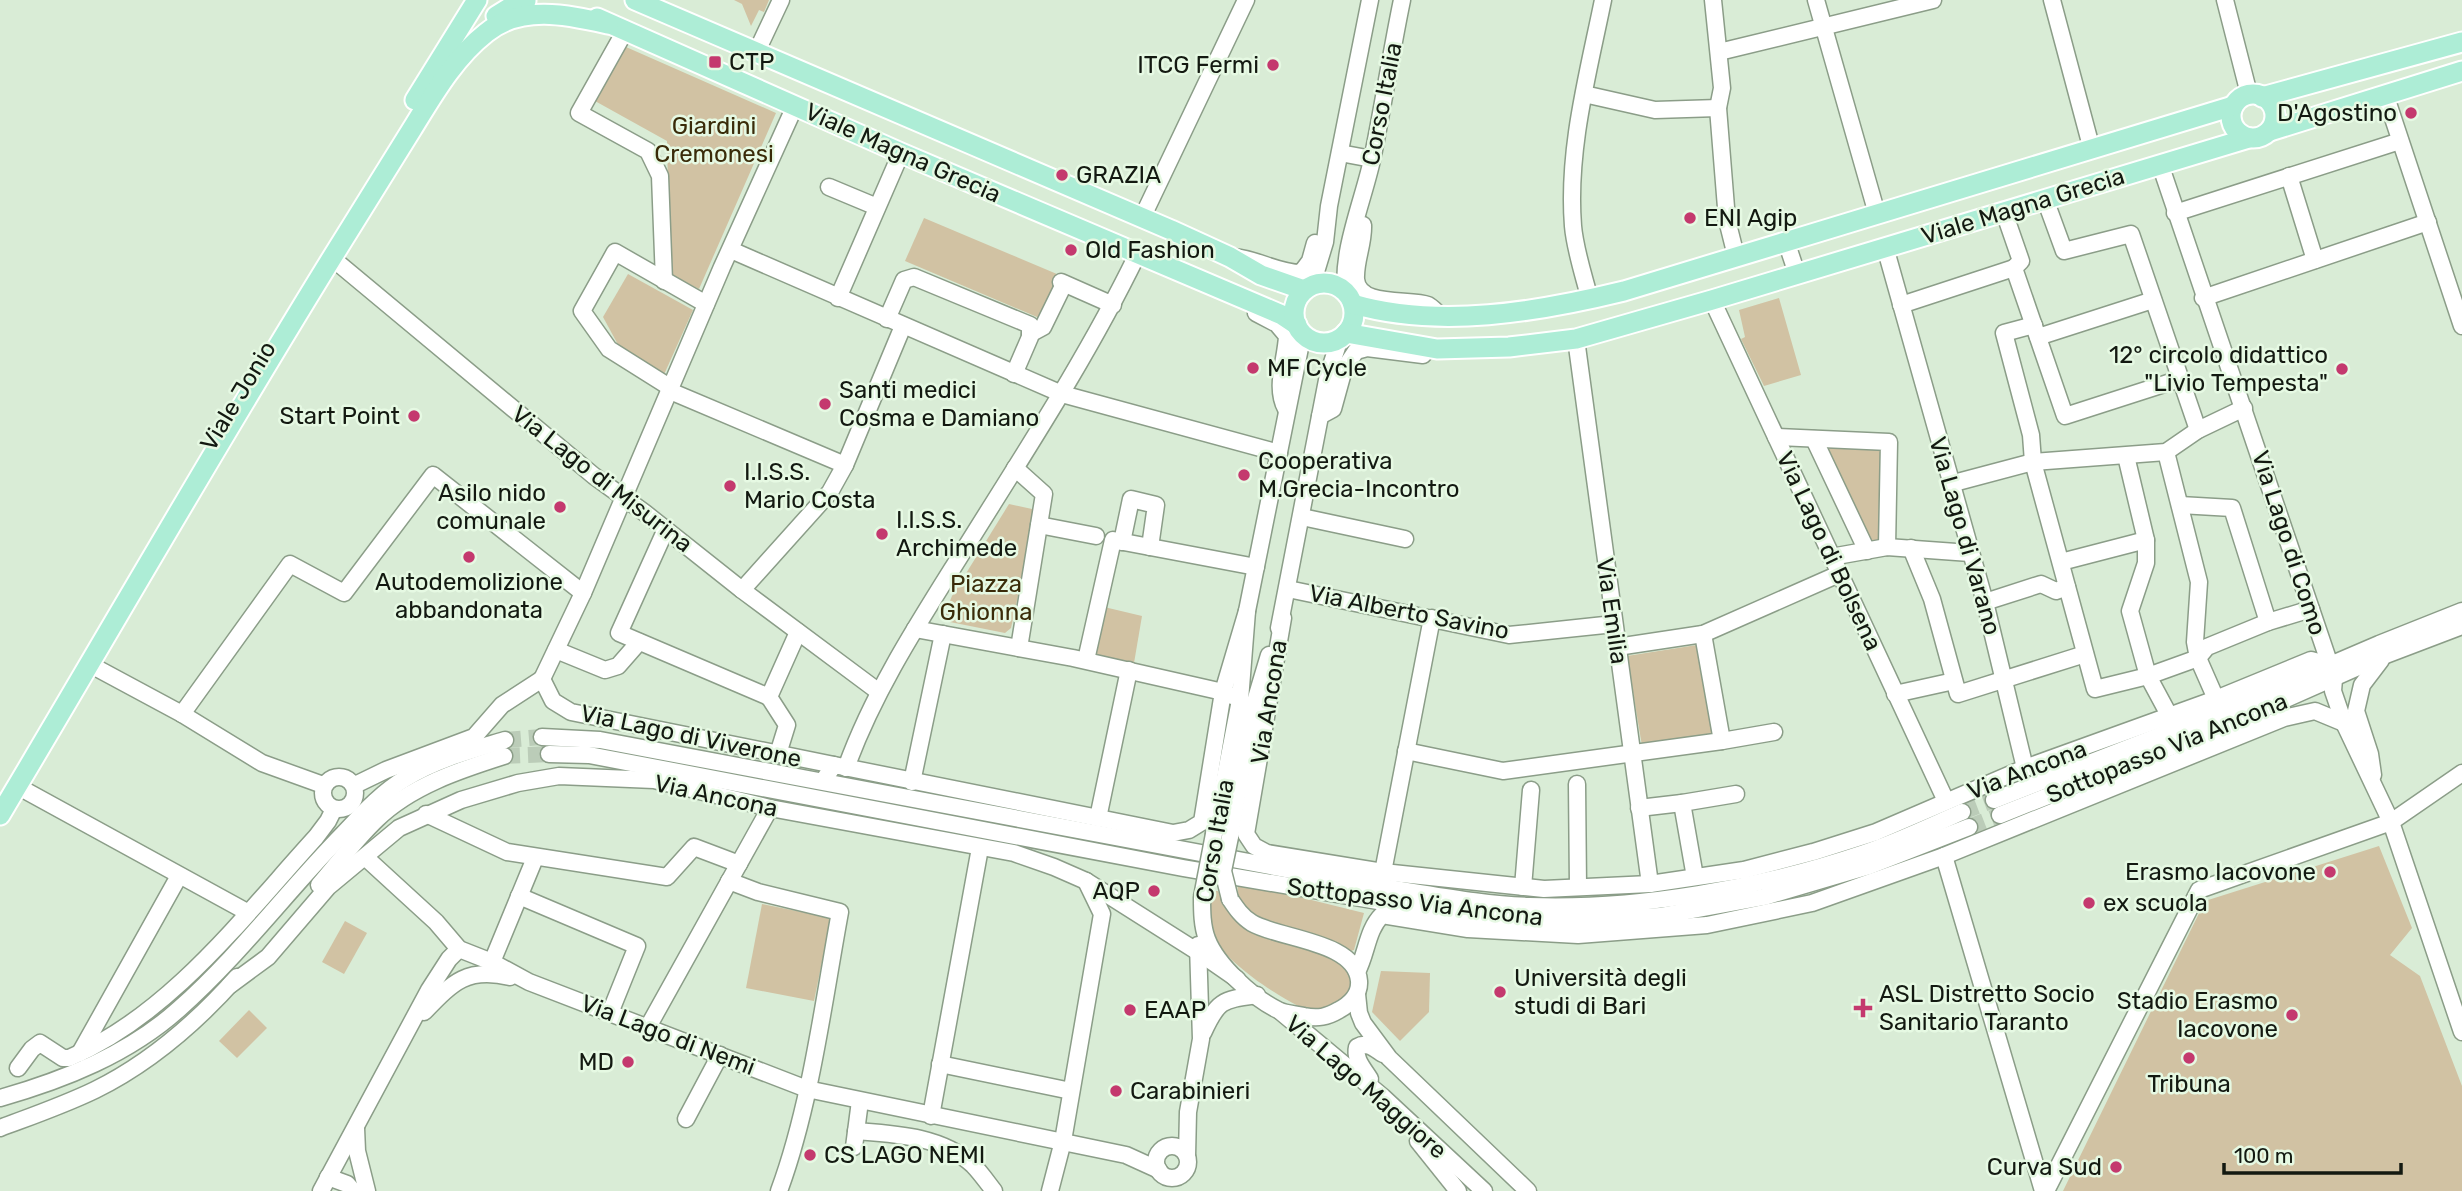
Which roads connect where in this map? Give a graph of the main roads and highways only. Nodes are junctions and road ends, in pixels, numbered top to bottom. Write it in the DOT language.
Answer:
graph roads {
  1 [pos="477,0"];
  2 [pos="531,0"];
  3 [pos="642,2"];
  4 [pos="617,28"];
  5 [pos="2462,42"];
  6 [pos="2462,71"];
  7 [pos="436,89"];
  8 [pos="2256,96"];
  9 [pos="2233,106"];
  10 [pos="2270,131"];
  11 [pos="2249,138"];
  12 [pos="1306,283"];
  13 [pos="1354,297"];
  14 [pos="1295,331"];
  15 [pos="1343,336"];
  16 [pos="8,790"];
  17 [pos="0,815"];
  1 -- 16 [label="main road, Viale Jonio"];
  2 -- 4 [label="main road, Viale Magna Grecia"];
  2 -- 7 [label="main road, Viale Jonio"];
  3 -- 12 [label="main road, Viale Magna Grecia"];
  4 -- 7 [label="main road, Viale Jonio"];
  4 -- 14 [label="main road, Viale Magna Grecia"];
  5 -- 8 [label="main road, Viale Magna Grecia"];
  6 -- 10 [label="main road, Viale Magna Grecia"];
  7 -- 16 [label="main road, Viale Jonio"];
  8 -- 9 [label="main road, Viale Magna Grecia"];
  8 -- 10 [label="main road"];
  9 -- 11 [label="main road"];
  9 -- 13 [label="main road, Viale Magna Grecia"];
  10 -- 11 [label="main road, Viale Magna Grecia"];
  11 -- 15 [label="main road, Viale Magna Grecia"];
  12 -- 13 [label="main road"];
  12 -- 14 [label="main road"];
  13 -- 15 [label="main road"];
  14 -- 15 [label="main road"];
  16 -- 17 [label="main road, Viale Jonio"];
}
